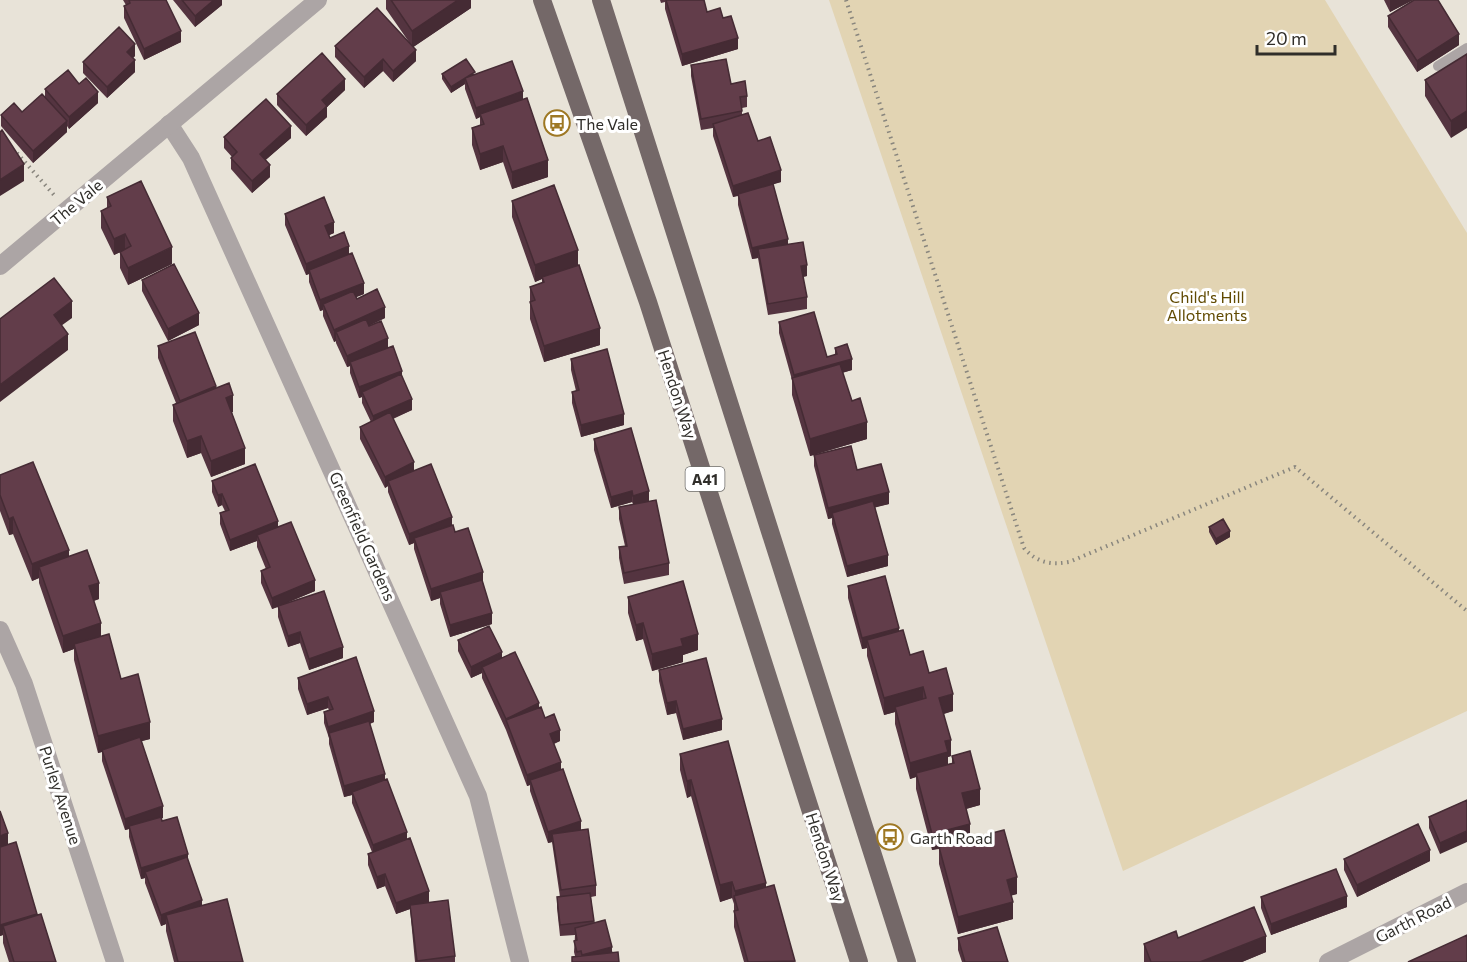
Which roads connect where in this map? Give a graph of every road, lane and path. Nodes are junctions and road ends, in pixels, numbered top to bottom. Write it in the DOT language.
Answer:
graph roads {
  1 [pos="318,0"];
  2 [pos="543,0"];
  3 [pos="601,0"];
  4 [pos="846,0"];
  5 [pos="1467,48"];
  6 [pos="1438,66"];
  7 [pos="169,124"];
  8 [pos="15,151"];
  9 [pos="67,210"];
  10 [pos="0,266"];
  11 [pos="1467,611"];
  12 [pos="0,630"];
  13 [pos="1467,892"];
  14 [pos="115,962"];
  15 [pos="520,962"];
  16 [pos="859,962"];
  17 [pos="908,962"];
  18 [pos="1328,962"];
  1 -- 7 [label="street, The Vale"];
  2 -- 16 [label="highway, Hendon Way / A41"];
  3 -- 17 [label="highway, A41"];
  4 -- 11 [label="path"];
  5 -- 6 [label="lane"];
  7 -- 9 [label="street, The Vale"];
  7 -- 15 [label="street, Greenfield Gardens"];
  8 -- 9 [label="path"];
  9 -- 10 [label="street, The Vale"];
  12 -- 14 [label="street, Purley Avenue"];
  13 -- 18 [label="street, Garth Road"];
}
